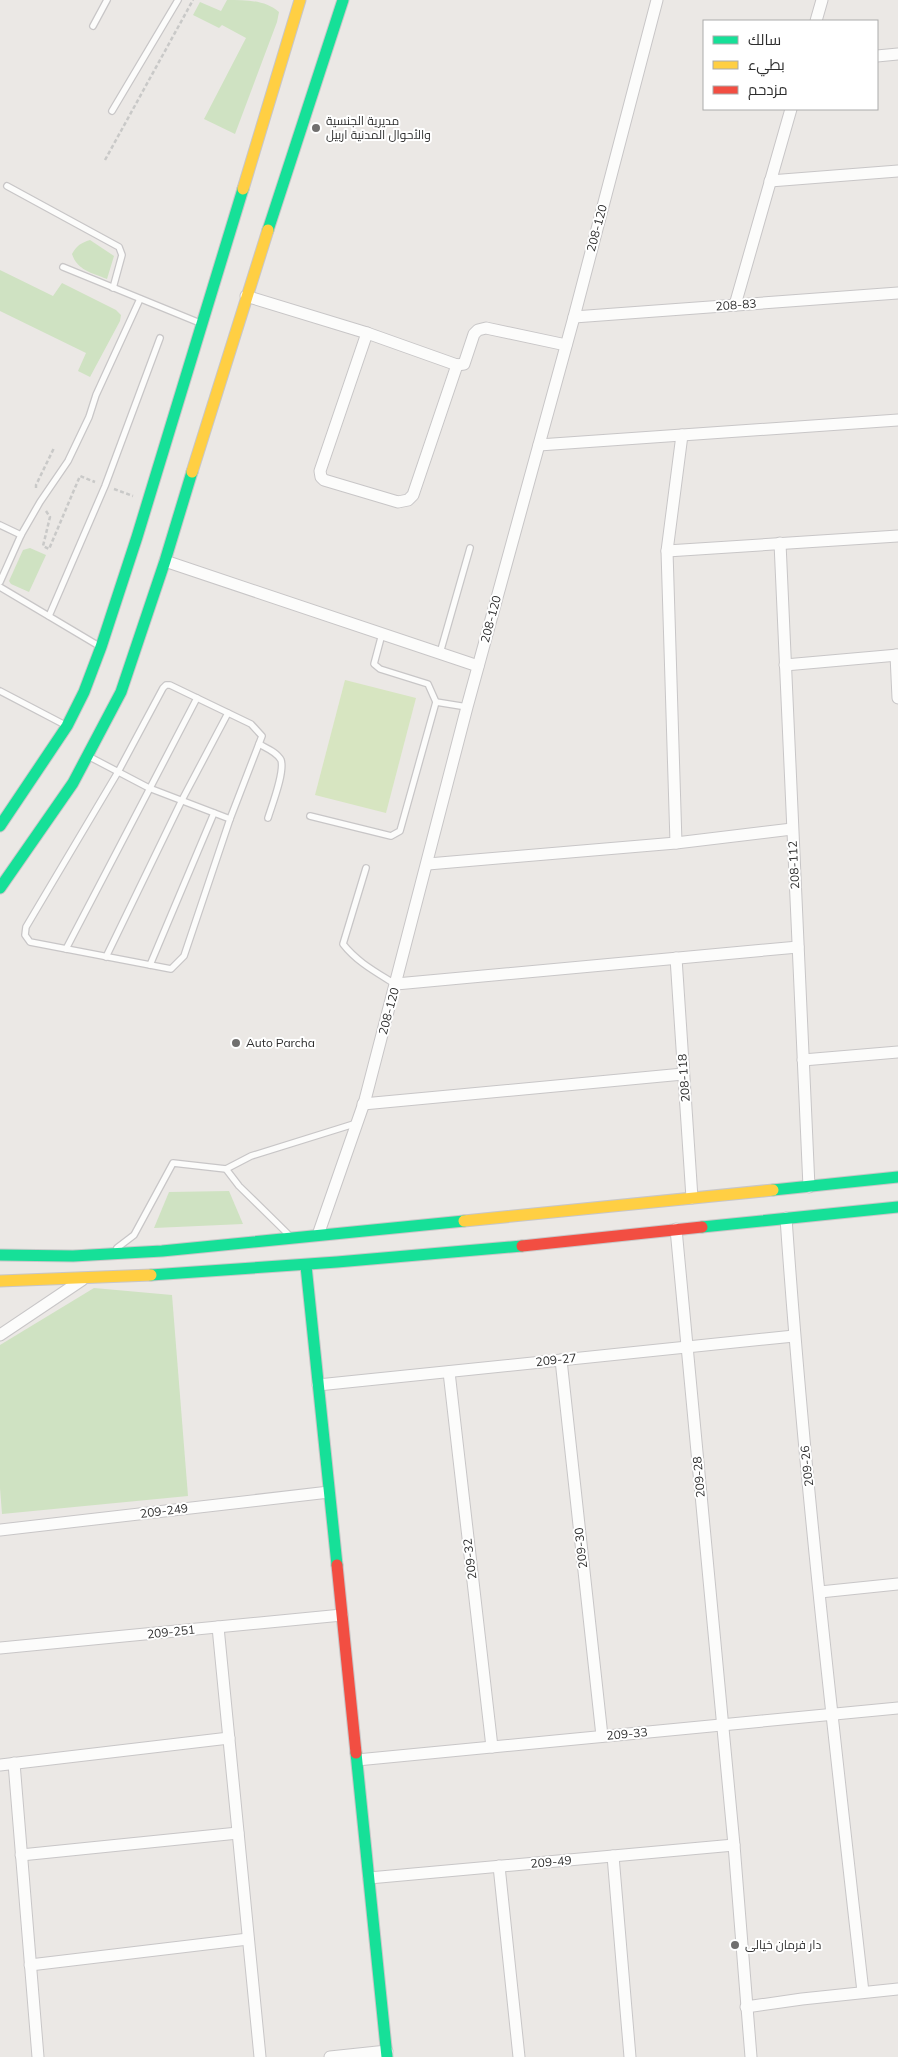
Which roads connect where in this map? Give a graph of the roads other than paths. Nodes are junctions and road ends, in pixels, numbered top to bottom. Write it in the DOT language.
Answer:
graph roads {
  1 [pos="107,0"];
  2 [pos="178,0"];
  3 [pos="300,0"];
  4 [pos="343,0"];
  5 [pos="657,0"];
  6 [pos="822,0"];
  7 [pos="816,20"];
  8 [pos="93,26"];
  9 [pos="898,54"];
  10 [pos="878,56"];
  11 [pos="791,110"];
  12 [pos="112,111"];
  13 [pos="898,171"];
  14 [pos="770,181"];
  15 [pos="8,186"];
  16 [pos="63,267"];
  17 [pos="113,288"];
  18 [pos="898,293"];
  19 [pos="246,296"];
  20 [pos="140,299"];
  21 [pos="735,305"];
  22 [pos="574,316"];
  23 [pos="202,324"];
  24 [pos="368,333"];
  25 [pos="160,338"];
  26 [pos="566,345"];
  27 [pos="457,365"];
  28 [pos="898,420"];
  29 [pos="682,435"];
  30 [pos="540,445"];
  31 [pos="0,525"];
  32 [pos="21,536"];
  33 [pos="898,536"];
  34 [pos="780,543"];
  35 [pos="470,548"];
  36 [pos="667,551"];
  37 [pos="165,561"];
  38 [pos="0,582"];
  39 [pos="0,587"];
  40 [pos="48,616"];
  41 [pos="382,634"];
  42 [pos="101,647"];
  43 [pos="440,653"];
  44 [pos="897,655"];
  45 [pos="785,665"];
  46 [pos="478,666"];
  47 [pos="0,690"];
  48 [pos="197,698"];
  49 [pos="898,698"];
  50 [pos="436,702"];
  51 [pos="467,708"];
  52 [pos="228,713"];
  53 [pos="67,726"];
  54 [pos="259,744"];
  55 [pos="88,756"];
  56 [pos="118,772"];
  57 [pos="149,788"];
  58 [pos="182,800"];
  59 [pos="214,813"];
  60 [pos="310,816"];
  61 [pos="268,818"];
  62 [pos="230,819"];
  63 [pos="0,826"];
  64 [pos="792,829"];
  65 [pos="676,843"];
  66 [pos="428,864"];
  67 [pos="366,868"];
  68 [pos="0,888"];
  69 [pos="798,947"];
  70 [pos="66,949"];
  71 [pos="106,957"];
  72 [pos="676,958"];
  73 [pos="150,965"];
  74 [pos="396,984"];
  75 [pos="898,1052"];
  76 [pos="802,1060"];
  77 [pos="683,1074"];
  78 [pos="363,1104"];
  79 [pos="357,1123"];
  80 [pos="226,1169"];
  81 [pos="898,1177"];
  82 [pos="809,1187"];
  83 [pos="692,1198"];
  84 [pos="898,1207"];
  85 [pos="786,1218"];
  86 [pos="676,1229"];
  87 [pos="318,1235"];
  88 [pos="293,1238"];
  89 [pos="109,1254"];
  90 [pos="0,1255"];
  91 [pos="306,1266"];
  92 [pos="84,1279"];
  93 [pos="0,1281"];
  94 [pos="0,1335"];
  95 [pos="794,1336"];
  96 [pos="687,1347"];
  97 [pos="561,1360"];
  98 [pos="449,1372"];
  99 [pos="318,1385"];
  100 [pos="329,1492"];
  101 [pos="0,1530"];
  102 [pos="898,1584"];
  103 [pos="820,1592"];
  104 [pos="342,1615"];
  105 [pos="218,1627"];
  106 [pos="0,1648"];
  107 [pos="898,1708"];
  108 [pos="831,1714"];
  109 [pos="722,1725"];
  110 [pos="602,1736"];
  111 [pos="229,1738"];
  112 [pos="492,1747"];
  113 [pos="357,1760"];
  114 [pos="14,1763"];
  115 [pos="0,1765"];
  116 [pos="238,1833"];
  117 [pos="734,1845"];
  118 [pos="21,1855"];
  119 [pos="613,1856"];
  120 [pos="498,1866"];
  121 [pos="368,1878"];
  122 [pos="248,1939"];
  123 [pos="30,1965"];
  124 [pos="898,1989"];
  125 [pos="864,1992"];
  126 [pos="746,2007"];
  127 [pos="387,2054"];
  128 [pos="38,2057"];
  129 [pos="260,2057"];
  130 [pos="330,2057"];
  131 [pos="519,2057"];
  132 [pos="630,2057"];
  133 [pos="751,2057"];
  1 -- 8 [label="lane"];
  2 -- 12 [label="lane"];
  3 -- 23 [label="main road"];
  4 -- 19 [label="main road"];
  5 -- 22 [label="street, 208-120"];
  6 -- 7 [label="street"];
  9 -- 10 [label="street"];
  11 -- 14 [label="street"];
  13 -- 14 [label="street"];
  14 -- 21 [label="street"];
  15 -- 17 [label="lane"];
  16 -- 17 [label="lane"];
  17 -- 20 [label="lane"];
  18 -- 21 [label="street, 208-83"];
  19 -- 24 [label="street"];
  19 -- 37 [label="main road"];
  20 -- 23 [label="lane"];
  20 -- 32 [label="lane"];
  21 -- 22 [label="street, 208-83"];
  22 -- 26 [label="street, 208-120"];
  23 -- 42 [label="main road"];
  24 -- 27 [label="street"];
  24 -- 27 [label="street"];
  25 -- 40 [label="lane"];
  26 -- 27 [label="street"];
  26 -- 30 [label="street, 208-120"];
  28 -- 29 [label="street"];
  29 -- 30 [label="street"];
  29 -- 36 [label="street"];
  30 -- 46 [label="street, 208-120"];
  31 -- 32 [label="lane"];
  32 -- 38 [label="lane"];
  33 -- 34 [label="street"];
  34 -- 36 [label="street"];
  34 -- 45 [label="street, 208-112"];
  35 -- 43 [label="lane"];
  36 -- 65 [label="street"];
  37 -- 41 [label="street"];
  37 -- 55 [label="main road"];
  39 -- 40 [label="lane"];
  40 -- 42 [label="lane"];
  41 -- 43 [label="street"];
  41 -- 50 [label="lane"];
  42 -- 53 [label="main road"];
  43 -- 46 [label="street"];
  44 -- 45 [label="street"];
  44 -- 49 [label="street"];
  45 -- 64 [label="street, 208-112"];
  46 -- 51 [label="street, 208-120"];
  47 -- 53 [label="lane"];
  48 -- 52 [label="lane"];
  48 -- 56 [label="lane"];
  48 -- 57 [label="lane"];
  50 -- 51 [label="lane"];
  50 -- 60 [label="lane"];
  51 -- 66 [label="street, 208-120"];
  52 -- 54 [label="lane"];
  52 -- 58 [label="lane"];
  53 -- 63 [label="main road"];
  54 -- 61 [label="lane"];
  54 -- 62 [label="lane"];
  55 -- 56 [label="lane"];
  55 -- 68 [label="main road"];
  56 -- 57 [label="lane"];
  56 -- 70 [label="lane"];
  57 -- 58 [label="lane"];
  57 -- 70 [label="lane"];
  58 -- 59 [label="lane"];
  58 -- 71 [label="lane"];
  59 -- 62 [label="lane"];
  59 -- 73 [label="lane"];
  62 -- 73 [label="lane"];
  64 -- 65 [label="street"];
  64 -- 69 [label="street, 208-112"];
  65 -- 66 [label="street"];
  66 -- 74 [label="street, 208-120"];
  67 -- 74 [label="lane"];
  69 -- 72 [label="street"];
  69 -- 76 [label="street, 208-112"];
  70 -- 71 [label="lane"];
  71 -- 73 [label="lane"];
  72 -- 74 [label="street"];
  72 -- 77 [label="street, 208-118"];
  74 -- 78 [label="street, 208-120"];
  75 -- 76 [label="street"];
  76 -- 82 [label="street, 208-112"];
  77 -- 78 [label="street"];
  77 -- 83 [label="street, 208-118"];
  78 -- 79 [label="street, 208-120"];
  79 -- 80 [label="lane"];
  79 -- 87 [label="street, 208-120"];
  80 -- 88 [label="lane"];
  80 -- 89 [label="lane"];
  81 -- 82 [label="main road"];
  82 -- 83 [label="main road"];
  83 -- 87 [label="main road"];
  84 -- 85 [label="main road"];
  85 -- 86 [label="main road"];
  85 -- 95 [label="street, 209-26"];
  86 -- 91 [label="main road"];
  86 -- 96 [label="street, 209-28"];
  87 -- 88 [label="main road"];
  88 -- 89 [label="main road"];
  89 -- 90 [label="main road"];
  91 -- 92 [label="main road"];
  91 -- 99 [label="main road"];
  92 -- 93 [label="main road"];
  92 -- 94 [label="street"];
  95 -- 96 [label="street, 209-27"];
  95 -- 103 [label="street, 209-26"];
  96 -- 97 [label="street, 209-27"];
  96 -- 109 [label="street, 209-28"];
  97 -- 98 [label="street, 209-27"];
  97 -- 110 [label="street, 209-30"];
  98 -- 99 [label="street, 209-27"];
  98 -- 112 [label="street, 209-32"];
  99 -- 100 [label="main road"];
  100 -- 101 [label="street, 209-249"];
  100 -- 104 [label="main road"];
  102 -- 103 [label="street"];
  103 -- 108 [label="street, 209-26"];
  104 -- 105 [label="street, 209-251"];
  104 -- 113 [label="main road"];
  105 -- 106 [label="street, 209-251"];
  105 -- 111 [label="street"];
  107 -- 108 [label="street, 209-33"];
  108 -- 109 [label="street, 209-33"];
  108 -- 125 [label="street, 209-26"];
  109 -- 110 [label="street, 209-33"];
  109 -- 117 [label="street, 209-28"];
  110 -- 112 [label="street, 209-33"];
  111 -- 114 [label="street"];
  111 -- 116 [label="street"];
  112 -- 113 [label="street, 209-33"];
  113 -- 121 [label="main road"];
  114 -- 115 [label="street"];
  114 -- 118 [label="street"];
  116 -- 118 [label="street"];
  116 -- 122 [label="street"];
  117 -- 119 [label="street, 209-49"];
  117 -- 126 [label="street, 209-28"];
  118 -- 123 [label="street"];
  119 -- 120 [label="street, 209-49"];
  119 -- 132 [label="street"];
  120 -- 121 [label="street, 209-49"];
  120 -- 131 [label="street"];
  121 -- 127 [label="main road"];
  122 -- 123 [label="street"];
  122 -- 129 [label="street"];
  123 -- 128 [label="street"];
  124 -- 125 [label="street"];
  125 -- 126 [label="street"];
  126 -- 133 [label="street, 209-28"];
  127 -- 130 [label="street"];
}
